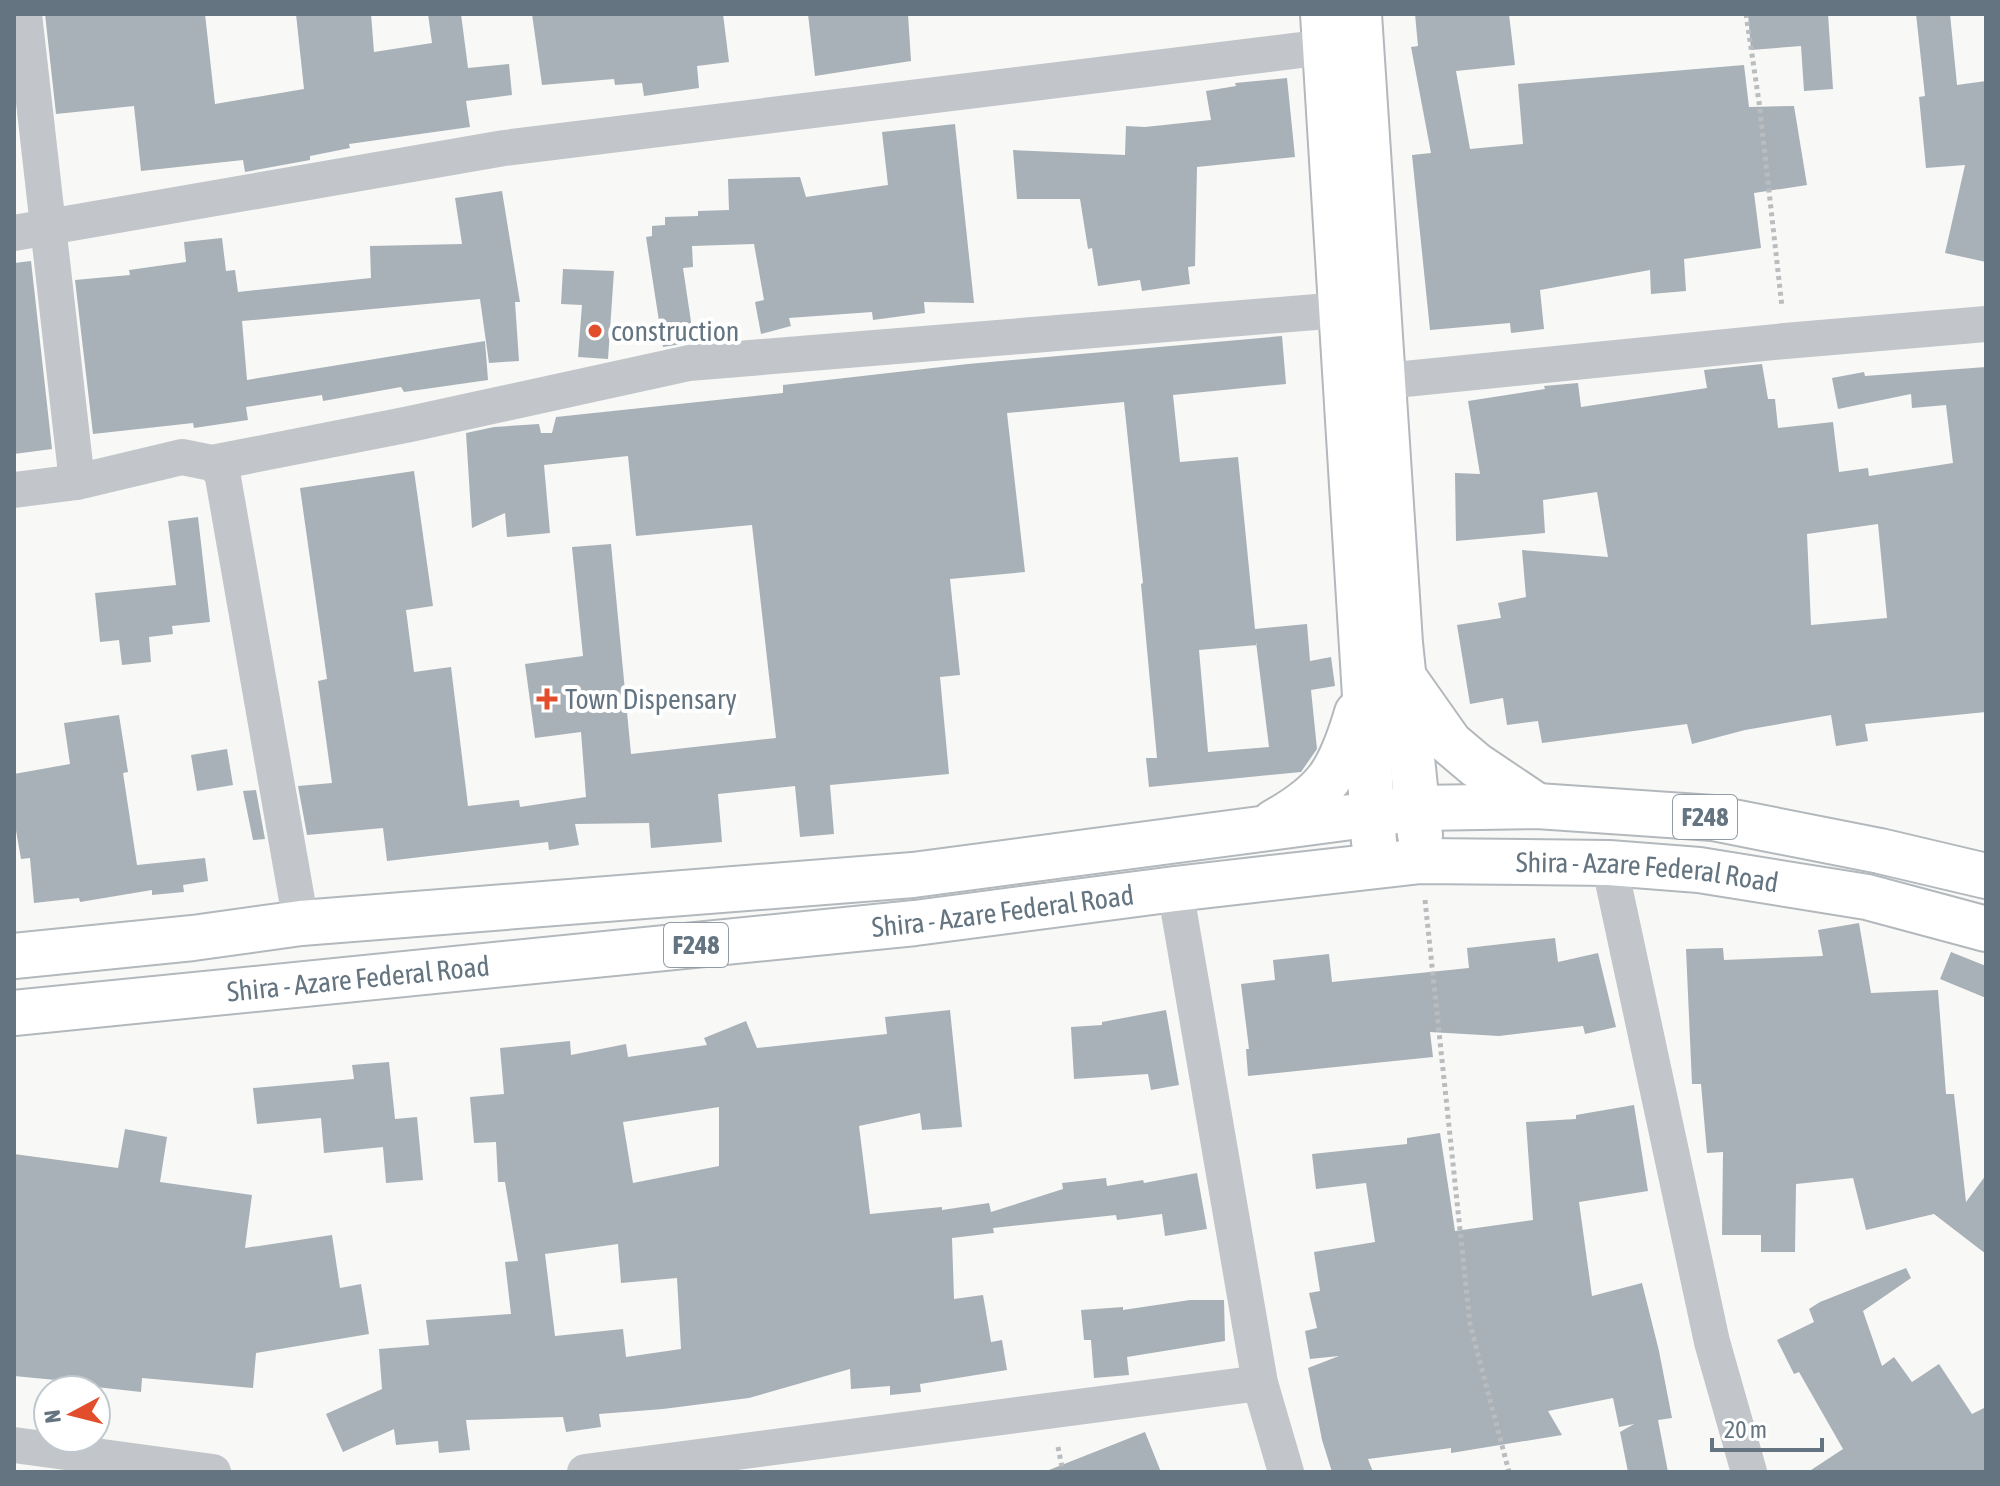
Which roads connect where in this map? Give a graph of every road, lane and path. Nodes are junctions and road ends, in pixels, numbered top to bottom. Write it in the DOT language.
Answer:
graph roads {
  1 [pos="24,14"];
  2 [pos="1359,14"];
  3 [pos="1746,14"];
  4 [pos="1324,31"];
  5 [pos="31,230"];
  6 [pos="1340,310"];
  7 [pos="1986,324"];
  8 [pos="1785,341"];
  9 [pos="1385,381"];
  10 [pos="212,463"];
  11 [pos="77,482"];
  12 [pos="14,490"];
  13 [pos="1404,677"];
  14 [pos="1363,691"];
  15 [pos="1537,806"];
  16 [pos="1419,808"];
  17 [pos="1370,814"];
  18 [pos="1263,828"];
  19 [pos="1421,861"];
  20 [pos="1609,863"];
  21 [pos="1376,865"];
  22 [pos="1986,876"];
  23 [pos="1175,889"];
  24 [pos="301,923"];
  25 [pos="1983,923"];
  26 [pos="21,955"];
  27 [pos="28,1012"];
  28 [pos="1260,1383"];
  29 [pos="14,1445"];
  30 [pos="828,1456"];
  31 [pos="213,1472"];
  32 [pos="585,1472"];
  33 [pos="1286,1472"];
  34 [pos="1509,1472"];
  35 [pos="1749,1472"];
  1 -- 5 [label="street"];
  2 -- 9 [label="main road"];
  3 -- 8 [label="path"];
  4 -- 5 [label="street"];
  4 -- 6 [label="main road"];
  5 -- 11 [label="street"];
  6 -- 10 [label="street"];
  6 -- 14 [label="main road"];
  7 -- 8 [label="street"];
  8 -- 9 [label="street"];
  9 -- 13 [label="main road"];
  10 -- 11 [label="street"];
  10 -- 24 [label="street"];
  11 -- 12 [label="street"];
  13 -- 15 [label="main road"];
  13 -- 16 [label="main road"];
  14 -- 17 [label="main road"];
  14 -- 18 [label="main road"];
  15 -- 16 [label="main road, Shira - Azare Federal Road / F248"];
  15 -- 22 [label="main road, Shira - Azare Federal Road / F248"];
  16 -- 17 [label="main road, Shira - Azare Federal Road / F248"];
  16 -- 19 [label="main road"];
  17 -- 18 [label="main road, Shira - Azare Federal Road / F248"];
  17 -- 21 [label="main road"];
  18 -- 24 [label="main road, Shira - Azare Federal Road / F248"];
  19 -- 20 [label="main road, Shira - Azare Federal Road / F248"];
  19 -- 21 [label="main road, Shira - Azare Federal Road / F248"];
  19 -- 34 [label="path"];
  20 -- 25 [label="main road, Shira - Azare Federal Road / F248"];
  20 -- 35 [label="street"];
  21 -- 23 [label="main road, Shira - Azare Federal Road / F248"];
  23 -- 27 [label="main road, Shira - Azare Federal Road / F248"];
  23 -- 28 [label="street"];
  24 -- 26 [label="main road, Shira - Azare Federal Road / F248"];
  26 -- 27 [label="main road"];
  28 -- 30 [label="street"];
  28 -- 33 [label="street"];
  29 -- 31 [label="street"];
  30 -- 32 [label="street"];
}
